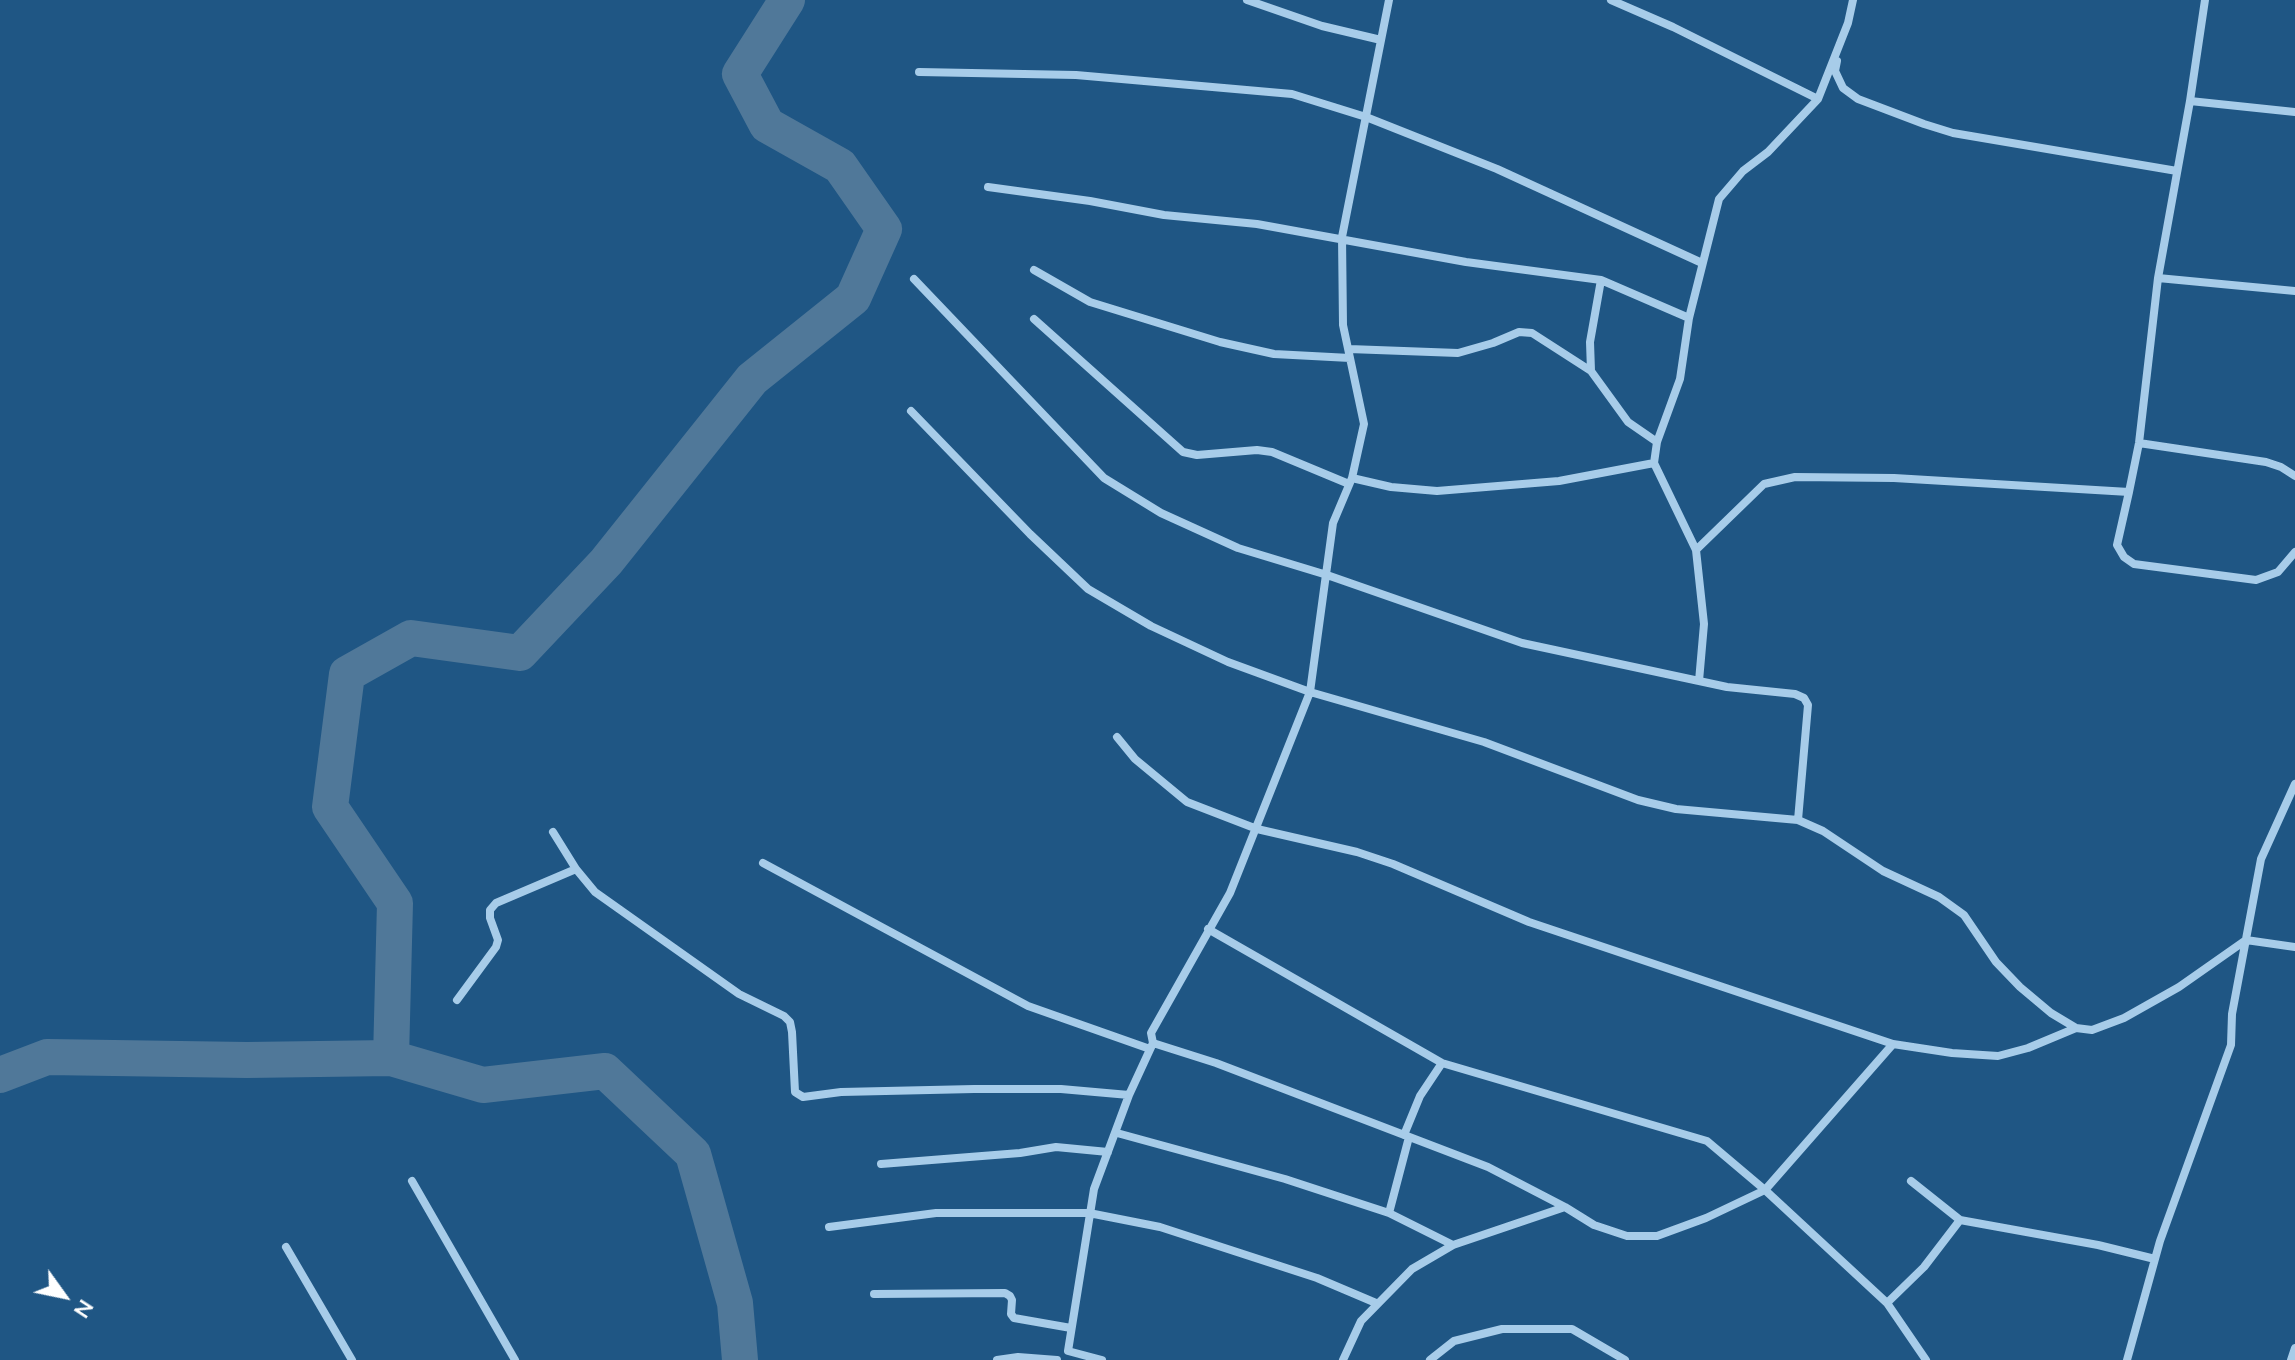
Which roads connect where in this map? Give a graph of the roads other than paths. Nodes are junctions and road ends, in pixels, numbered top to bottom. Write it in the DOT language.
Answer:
graph roads {
  1 [pos="1247,0"];
  2 [pos="1389,0"];
  3 [pos="1611,0"];
  4 [pos="1853,0"];
  5 [pos="2205,0"];
  6 [pos="1381,40"];
  7 [pos="1839,45"];
  8 [pos="919,72"];
  9 [pos="1818,99"];
  10 [pos="2190,101"];
  11 [pos="2295,112"];
  12 [pos="1366,117"];
  13 [pos="2177,171"];
  14 [pos="988,187"];
  15 [pos="1342,237"];
  16 [pos="1702,263"];
  17 [pos="1034,270"];
  18 [pos="2158,278"];
  19 [pos="914,279"];
  20 [pos="1601,280"];
  21 [pos="2295,291"];
  22 [pos="1689,318"];
  23 [pos="1034,319"];
  24 [pos="1350,353"];
  25 [pos="1591,371"];
  26 [pos="911,411"];
  27 [pos="1657,442"];
  28 [pos="2139,443"];
  29 [pos="1654,463"];
  30 [pos="2295,476"];
  31 [pos="1350,481"];
  32 [pos="2129,492"];
  33 [pos="1696,550"];
  34 [pos="2295,552"];
  35 [pos="1327,575"];
  36 [pos="1699,681"];
  37 [pos="1310,692"];
  38 [pos="1117,737"];
  39 [pos="2295,784"];
  40 [pos="1798,820"];
  41 [pos="1257,829"];
  42 [pos="553,832"];
  43 [pos="763,863"];
  44 [pos="576,869"];
  45 [pos="1208,929"];
  46 [pos="2246,940"];
  47 [pos="2295,947"];
  48 [pos="457,1000"];
  49 [pos="2076,1028"];
  50 [pos="1893,1044"];
  51 [pos="1152,1046"];
  52 [pos="1442,1063"];
  53 [pos="1129,1095"];
  54 [pos="1117,1133"];
  55 [pos="1407,1136"];
  56 [pos="1108,1152"];
  57 [pos="881,1164"];
  58 [pos="412,1181"];
  59 [pos="1911,1181"];
  60 [pos="1765,1190"];
  61 [pos="1565,1207"];
  62 [pos="1089,1213"];
  63 [pos="1389,1213"];
  64 [pos="1960,1220"];
  65 [pos="829,1227"];
  66 [pos="1453,1245"];
  67 [pos="286,1247"];
  68 [pos="2155,1259"];
  69 [pos="874,1294"];
  70 [pos="1376,1303"];
  71 [pos="1887,1303"];
  72 [pos="1071,1328"];
  73 [pos="2295,1348"];
  74 [pos="1067,1356"];
  75 [pos="352,1360"];
  76 [pos="515,1360"];
  77 [pos="997,1360"];
  78 [pos="1057,1360"];
  79 [pos="1102,1360"];
  80 [pos="1343,1360"];
  81 [pos="1430,1360"];
  82 [pos="1625,1360"];
  83 [pos="1926,1360"];
  84 [pos="2127,1360"];
  85 [pos="2291,1360"];
  1 -- 6 [label="street"];
  2 -- 6 [label="street"];
  3 -- 9 [label="street"];
  4 -- 7 [label="street"];
  5 -- 10 [label="street"];
  6 -- 12 [label="street"];
  7 -- 9 [label="street"];
  7 -- 13 [label="street"];
  8 -- 12 [label="street"];
  9 -- 16 [label="street"];
  10 -- 11 [label="street"];
  10 -- 13 [label="street"];
  12 -- 15 [label="street"];
  12 -- 16 [label="street"];
  13 -- 18 [label="street"];
  14 -- 15 [label="street"];
  15 -- 20 [label="street"];
  15 -- 24 [label="street"];
  16 -- 22 [label="street"];
  17 -- 24 [label="street"];
  18 -- 21 [label="street"];
  18 -- 28 [label="street"];
  19 -- 35 [label="street"];
  20 -- 22 [label="street"];
  20 -- 25 [label="street"];
  22 -- 27 [label="street"];
  23 -- 31 [label="street"];
  24 -- 25 [label="street"];
  24 -- 31 [label="street"];
  25 -- 27 [label="street"];
  26 -- 37 [label="street"];
  27 -- 29 [label="street"];
  28 -- 30 [label="street"];
  28 -- 32 [label="street"];
  29 -- 31 [label="street"];
  29 -- 33 [label="street"];
  31 -- 35 [label="street"];
  32 -- 33 [label="street"];
  32 -- 34 [label="street"];
  33 -- 36 [label="street"];
  35 -- 36 [label="street"];
  35 -- 37 [label="street"];
  36 -- 40 [label="street"];
  37 -- 40 [label="street"];
  37 -- 41 [label="street"];
  38 -- 41 [label="street"];
  39 -- 46 [label="street"];
  40 -- 49 [label="street"];
  41 -- 45 [label="street"];
  41 -- 50 [label="street"];
  42 -- 44 [label="street"];
  43 -- 51 [label="street"];
  44 -- 48 [label="street"];
  44 -- 53 [label="street"];
  45 -- 51 [label="street"];
  45 -- 52 [label="street"];
  46 -- 47 [label="street"];
  46 -- 49 [label="street"];
  46 -- 68 [label="street"];
  49 -- 50 [label="street"];
  50 -- 60 [label="street"];
  51 -- 53 [label="street"];
  51 -- 55 [label="street"];
  52 -- 55 [label="street"];
  52 -- 60 [label="street"];
  53 -- 54 [label="street"];
  54 -- 56 [label="street"];
  54 -- 63 [label="street"];
  55 -- 61 [label="street"];
  55 -- 63 [label="street"];
  56 -- 57 [label="street"];
  56 -- 62 [label="street"];
  58 -- 76 [label="street"];
  59 -- 64 [label="street"];
  60 -- 61 [label="street"];
  60 -- 71 [label="street"];
  61 -- 66 [label="street"];
  62 -- 65 [label="street"];
  62 -- 70 [label="street"];
  62 -- 72 [label="street"];
  63 -- 66 [label="street"];
  64 -- 68 [label="street"];
  64 -- 71 [label="street"];
  66 -- 70 [label="street"];
  67 -- 75 [label="street"];
  68 -- 84 [label="street"];
  69 -- 72 [label="street"];
  70 -- 80 [label="street"];
  71 -- 83 [label="street"];
  72 -- 74 [label="street"];
  73 -- 85 [label="street"];
  74 -- 79 [label="street"];
  77 -- 78 [label="street"];
  81 -- 82 [label="street"];
}
